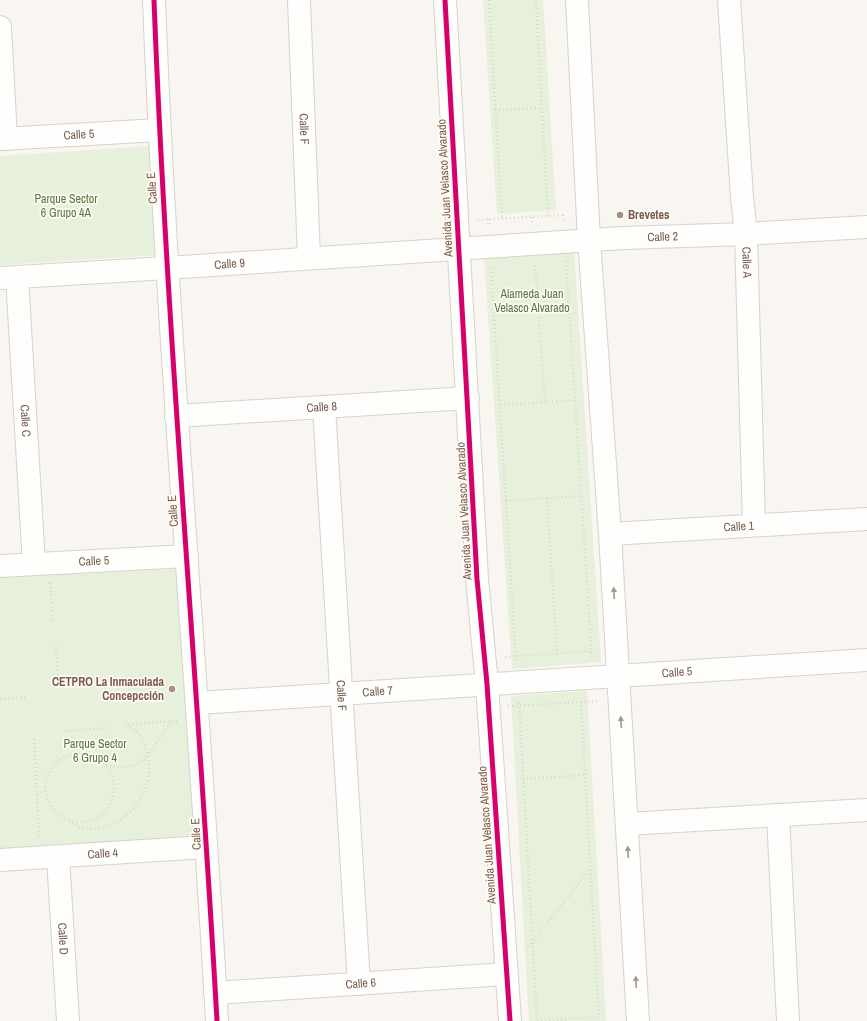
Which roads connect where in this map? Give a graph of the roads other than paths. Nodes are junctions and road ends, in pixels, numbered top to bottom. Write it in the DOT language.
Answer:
graph roads {
  1 [pos="154,0"];
  2 [pos="299,0"];
  3 [pos="445,0"];
  4 [pos="577,0"];
  5 [pos="729,0"];
  6 [pos="0,27"];
  7 [pos="159,130"];
  8 [pos="3,139"];
  9 [pos="867,227"];
  10 [pos="746,234"];
  11 [pos="589,240"];
  12 [pos="459,248"];
  13 [pos="309,258"];
  14 [pos="168,268"];
  15 [pos="8,277"];
  16 [pos="468,398"];
  17 [pos="324,407"];
  18 [pos="176,416"];
  19 [pos="867,519"];
  20 [pos="754,525"];
  21 [pos="610,534"];
  22 [pos="187,556"];
  23 [pos="41,564"];
  24 [pos="0,566"];
  25 [pos="867,660"];
  26 [pos="618,676"];
  27 [pos="486,684"];
  28 [pos="342,693"];
  29 [pos="198,703"];
  30 [pos="867,810"];
  31 [pos="778,815"];
  32 [pos="627,824"];
  33 [pos="206,847"];
  34 [pos="49,857"];
  35 [pos="0,860"];
  36 [pos="506,974"];
  37 [pos="359,984"];
  38 [pos="216,994"];
  39 [pos="68,1021"];
  40 [pos="217,1021"];
  41 [pos="510,1021"];
  42 [pos="638,1021"];
  43 [pos="788,1021"];
  1 -- 7 [label="street, Calle E"];
  2 -- 13 [label="street, Calle F"];
  3 -- 12 [label="street, Avenida Juan Velasco Alvarado"];
  4 -- 11 [label="street"];
  5 -- 10 [label="street, Calle A"];
  6 -- 8 [label="street"];
  7 -- 8 [label="street, Calle 5"];
  7 -- 14 [label="street, Calle E"];
  9 -- 10 [label="street, Calle 2"];
  10 -- 11 [label="street, Calle 2"];
  10 -- 20 [label="street, Calle A"];
  11 -- 12 [label="street, Calle 2"];
  11 -- 21 [label="street"];
  12 -- 13 [label="street, Calle 9"];
  12 -- 16 [label="street, Avenida Juan Velasco Alvarado"];
  13 -- 14 [label="street, Calle 9"];
  14 -- 15 [label="street, Calle 9"];
  14 -- 18 [label="street, Calle E"];
  15 -- 23 [label="street, Calle C"];
  16 -- 17 [label="street, Calle 8"];
  16 -- 27 [label="street, Avenida Juan Velasco Alvarado"];
  17 -- 18 [label="street, Calle 8"];
  17 -- 28 [label="street, Calle F"];
  18 -- 22 [label="street, Calle E"];
  19 -- 20 [label="street, Calle 1"];
  20 -- 21 [label="street, Calle 1"];
  26 -- 21 [label="street, one-way"];
  22 -- 23 [label="street, Calle 5"];
  22 -- 29 [label="street, Calle E"];
  23 -- 24 [label="street, Calle 5"];
  25 -- 26 [label="street, Calle 5"];
  26 -- 27 [label="street, Calle 5"];
  32 -- 26 [label="street, one-way"];
  27 -- 28 [label="street, Calle 7"];
  27 -- 36 [label="street, Avenida Juan Velasco Alvarado"];
  28 -- 29 [label="street, Calle 7"];
  28 -- 37 [label="street, Calle F"];
  29 -- 33 [label="street, Calle E"];
  30 -- 31 [label="street"];
  31 -- 32 [label="street"];
  31 -- 43 [label="street"];
  42 -- 32 [label="street, one-way"];
  33 -- 34 [label="street, Calle 4"];
  33 -- 38 [label="street, Calle E"];
  34 -- 35 [label="street, Calle 4"];
  34 -- 39 [label="street, Calle D"];
  36 -- 37 [label="street, Calle 6"];
  36 -- 41 [label="street, Avenida Juan Velasco Alvarado"];
  37 -- 38 [label="street, Calle 6"];
  38 -- 40 [label="street, Calle E"];
}
